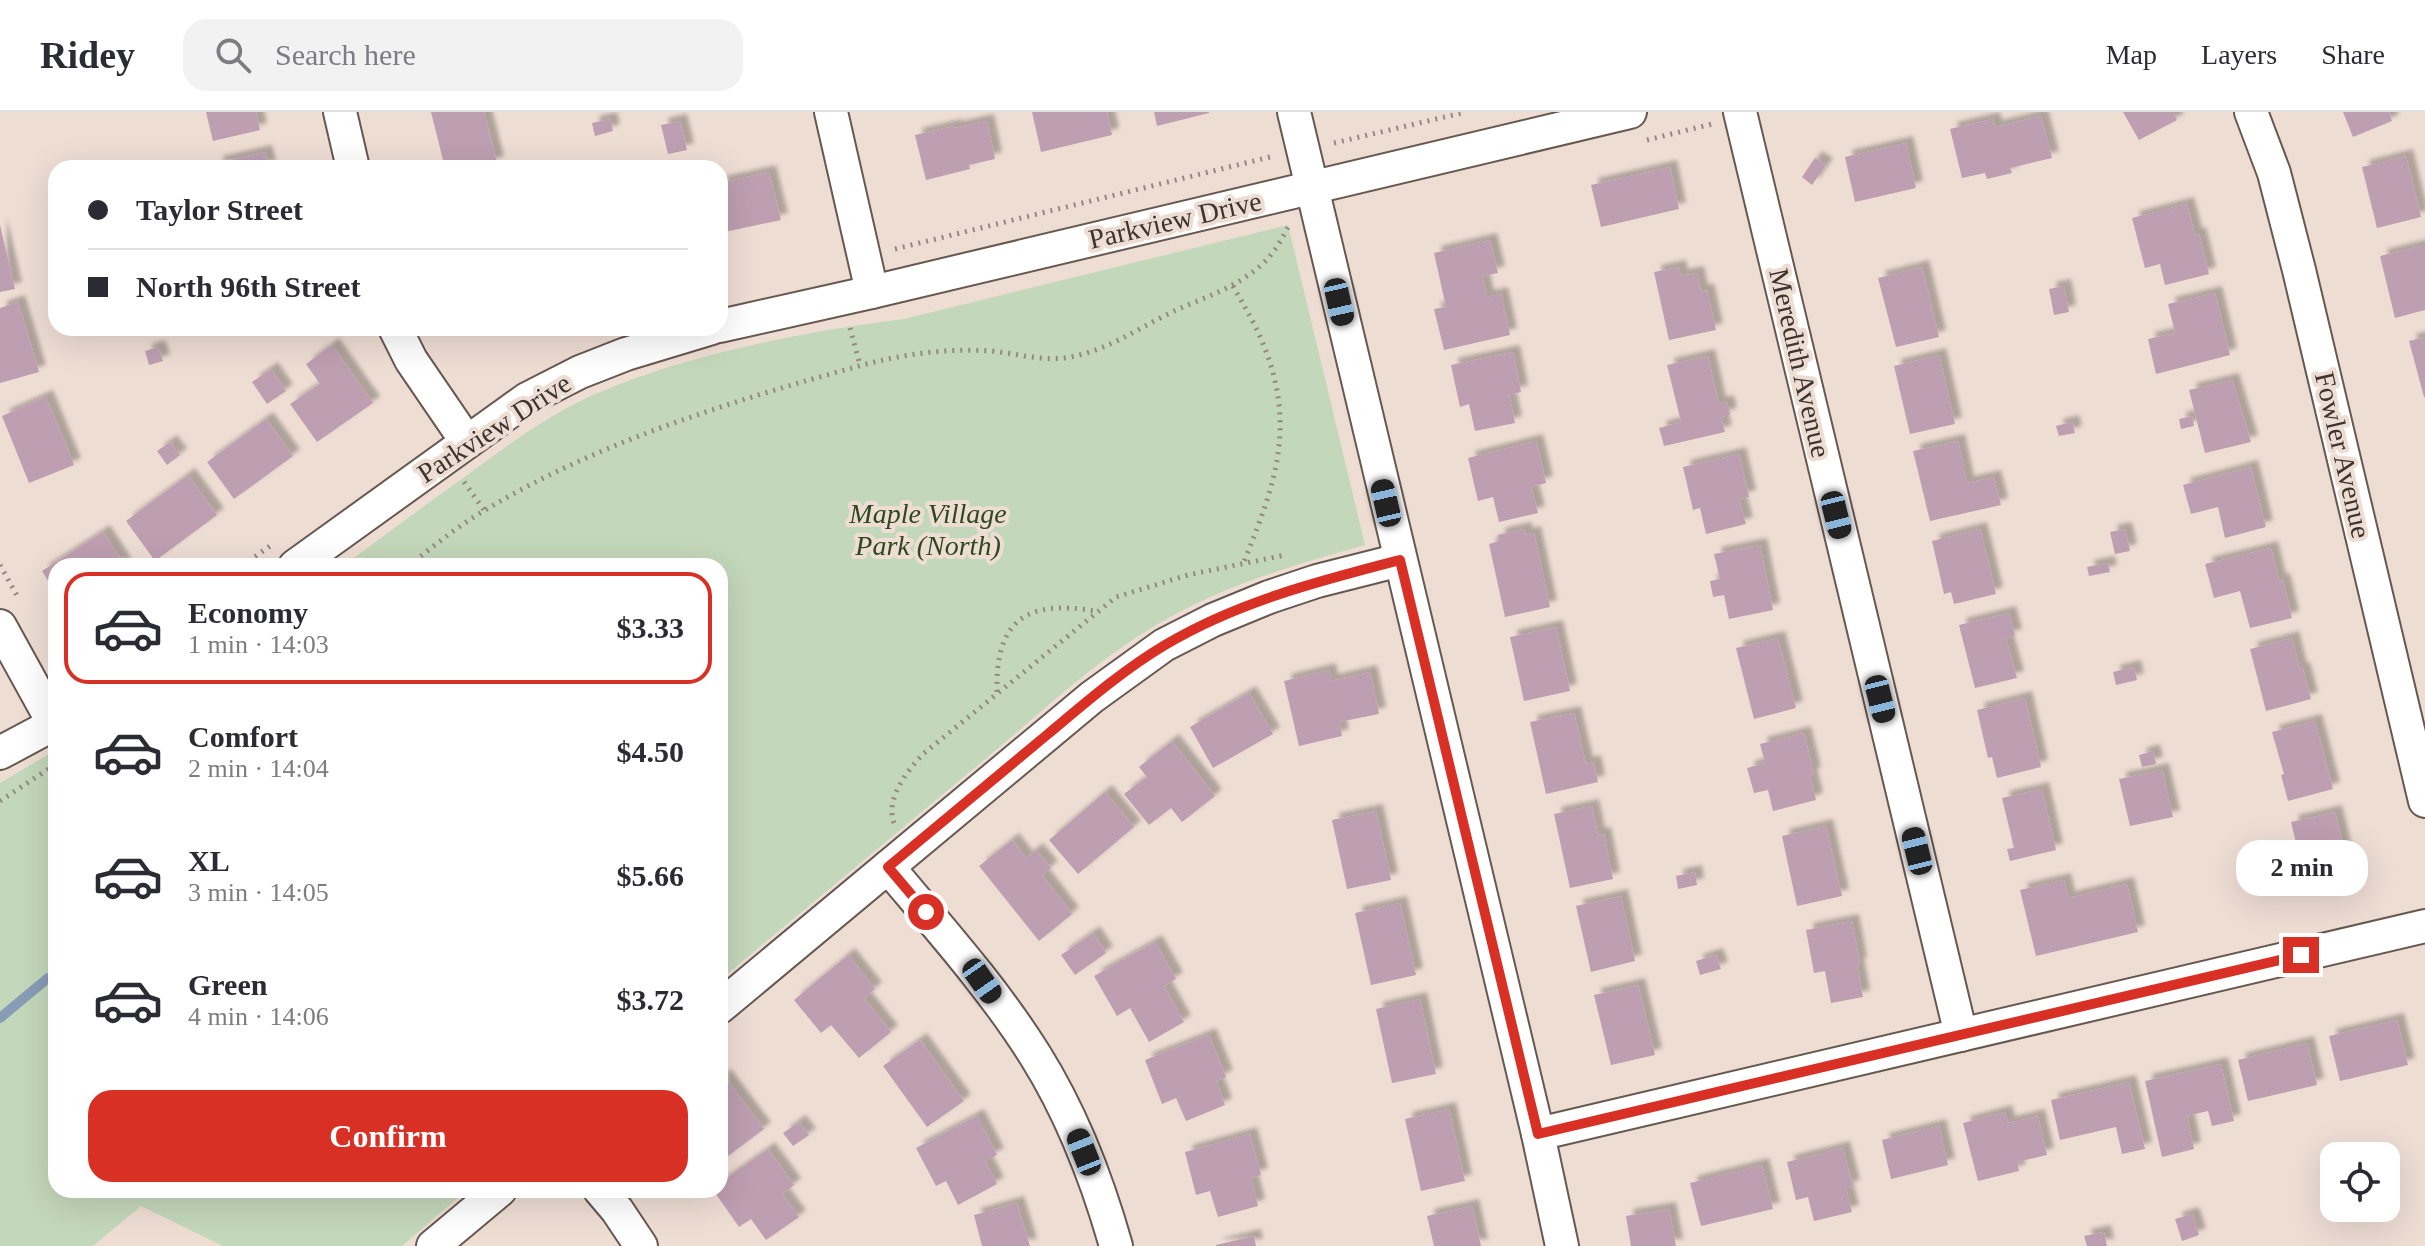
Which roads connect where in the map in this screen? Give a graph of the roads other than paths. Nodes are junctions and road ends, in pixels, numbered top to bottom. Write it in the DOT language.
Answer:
graph roads {
  1 [pos="340,112"];
  2 [pos="831,112"];
  3 [pos="1294,112"];
  4 [pos="1630,112"];
  5 [pos="1740,112"];
  6 [pos="2251,112"];
  7 [pos="351,160"];
  8 [pos="1312,188"];
  9 [pos="872,292"];
  10 [pos="728,324"];
  11 [pos="399,336"];
  12 [pos="686,336"];
  13 [pos="467,442"];
  14 [pos="306,558"];
  15 [pos="1400,560"];
  16 [pos="0,626"];
  17 [pos="48,712"];
  18 [pos="48,728"];
  19 [pos="0,753"];
  20 [pos="2425,801"];
  21 [pos="888,867"];
  22 [pos="2425,926"];
  23 [pos="728,1000"];
  24 [pos="1961,1035"];
  25 [pos="1538,1134"];
  26 [pos="490,1198"];
  27 [pos="607,1198"];
  28 [pos="433,1246"];
  29 [pos="641,1246"];
  30 [pos="1116,1246"];
  31 [pos="1562,1246"];
  1 -- 7 [label="street"];
  2 -- 9 [label="street"];
  3 -- 8 [label="street"];
  4 -- 8 [label="street, Parkview Drive"];
  5 -- 24 [label="street, Meredith Avenue"];
  6 -- 20 [label="street, Fowler Avenue"];
  8 -- 9 [label="street, Parkview Drive"];
  8 -- 15 [label="street"];
  9 -- 10 [label="street, Parkview Drive"];
  11 -- 13 [label="street"];
  12 -- 13 [label="street, Parkview Drive"];
  13 -- 14 [label="street, Parkview Drive"];
  15 -- 21 [label="street"];
  15 -- 25 [label="street"];
  16 -- 17 [label="street"];
  18 -- 19 [label="street"];
  21 -- 23 [label="street"];
  21 -- 30 [label="street"];
  22 -- 24 [label="street"];
  24 -- 25 [label="street"];
  25 -- 31 [label="street"];
  26 -- 28 [label="street"];
  27 -- 29 [label="street"];
}
